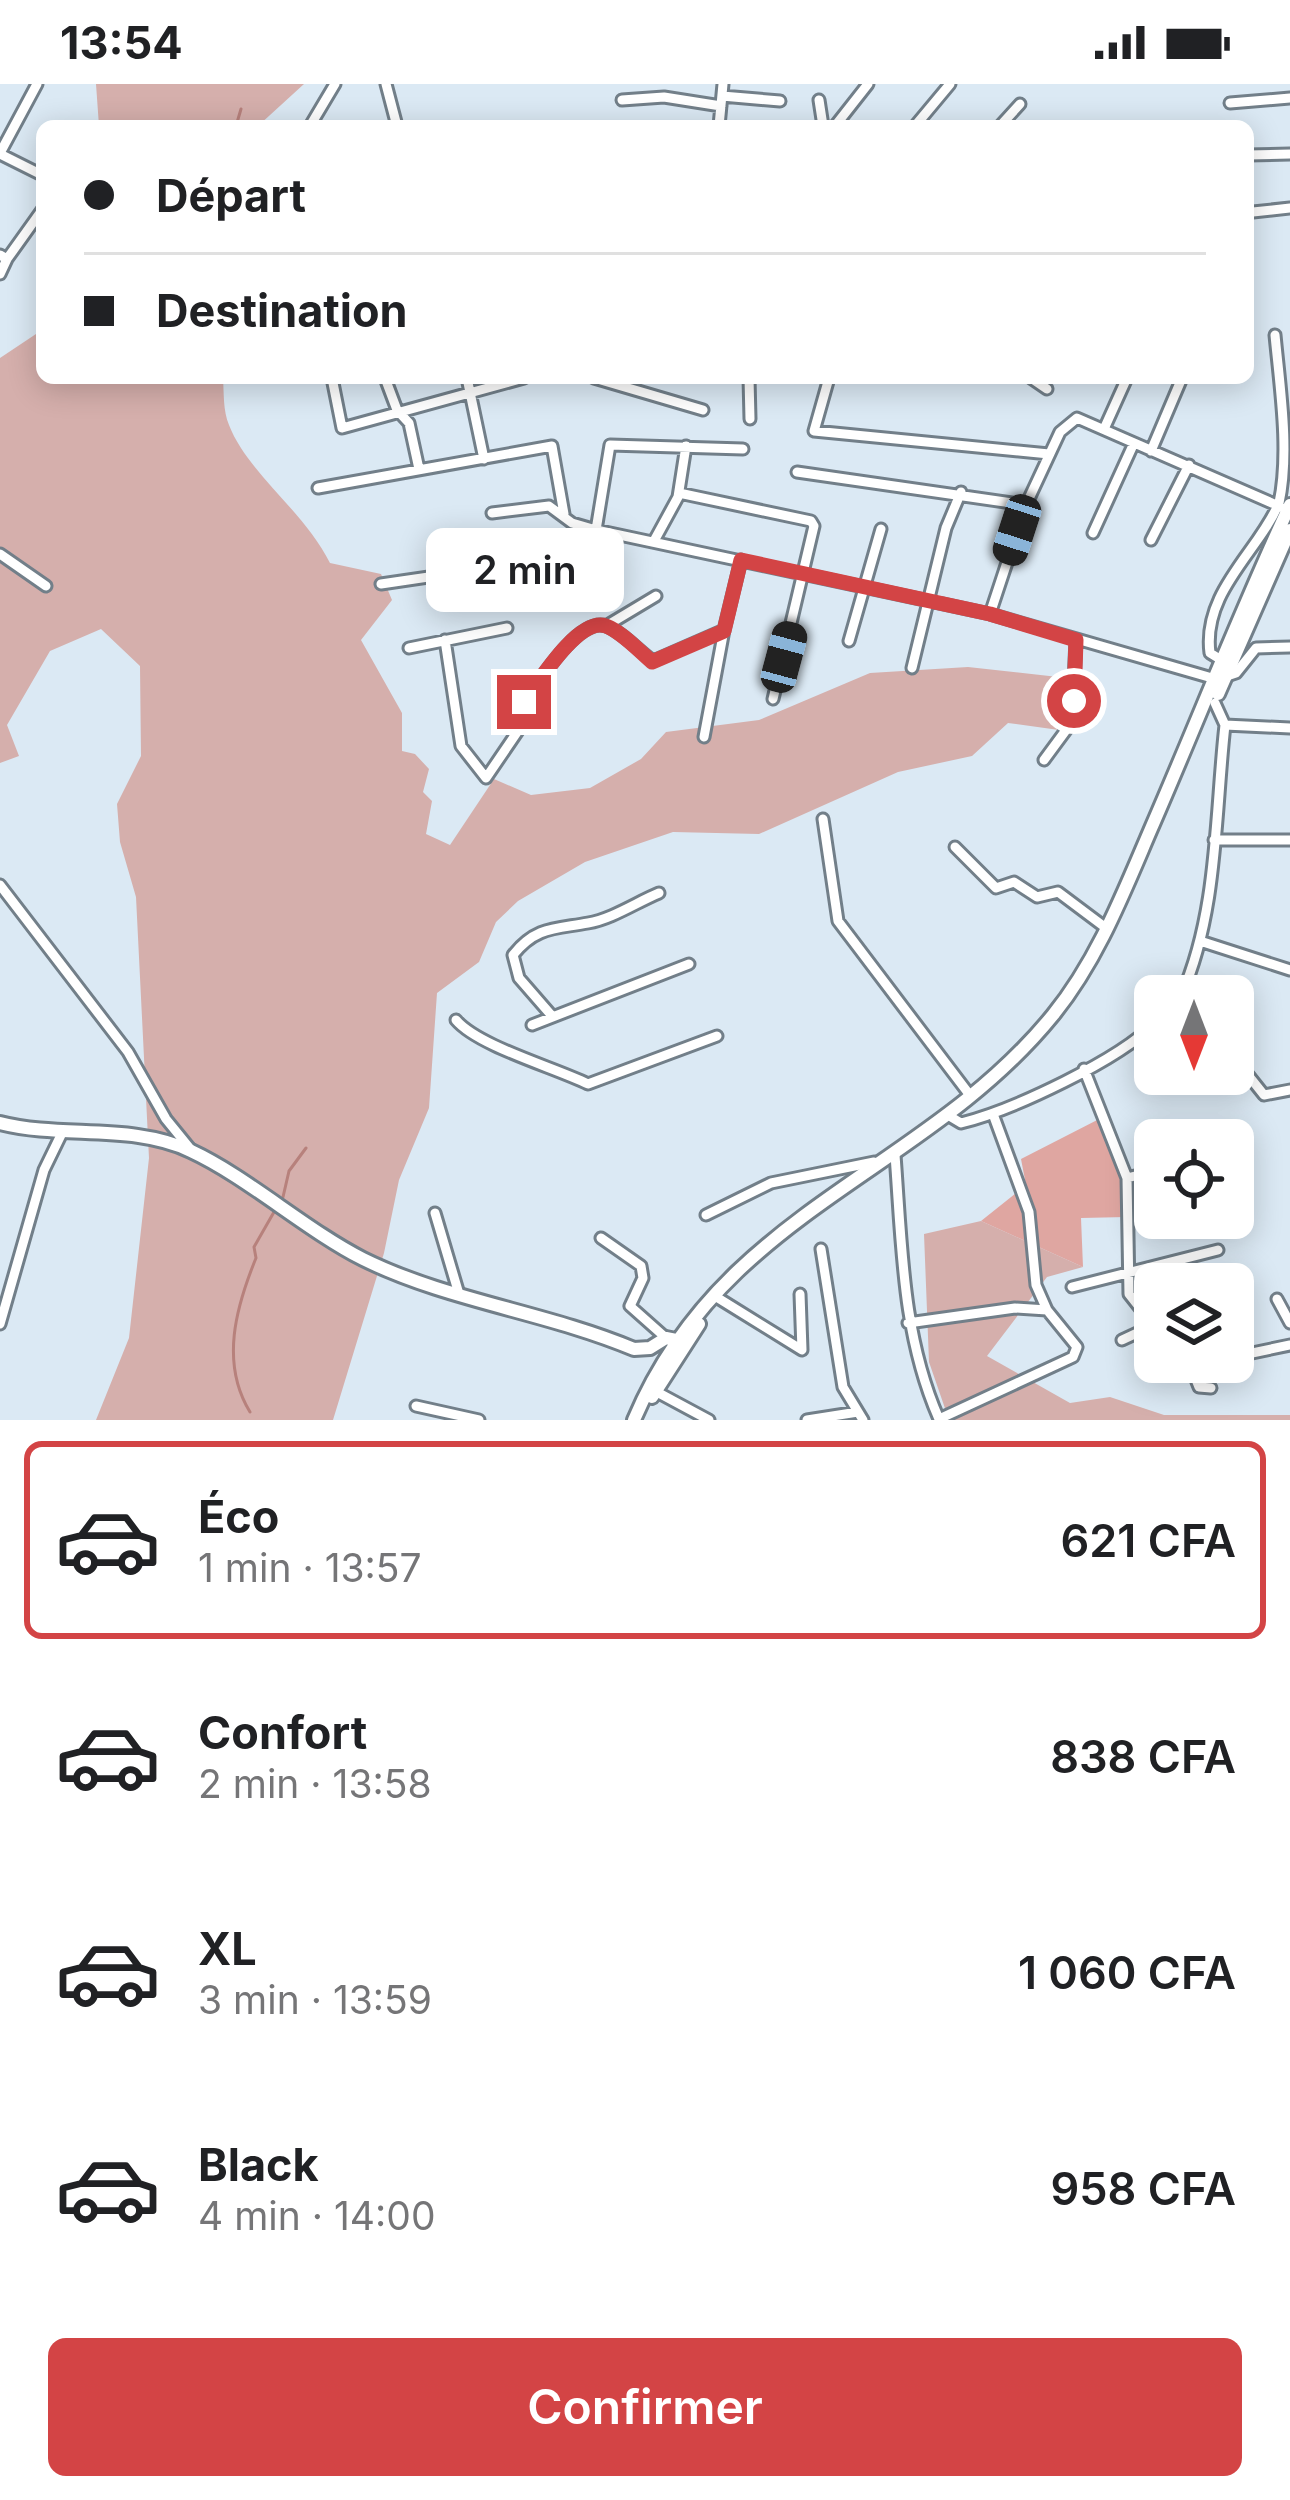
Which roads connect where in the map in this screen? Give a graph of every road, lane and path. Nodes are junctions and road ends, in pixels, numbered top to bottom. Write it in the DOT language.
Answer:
graph roads {
  1 [pos="37,84"];
  2 [pos="335,84"];
  3 [pos="386,84"];
  4 [pos="868,84"];
  5 [pos="950,84"];
  6 [pos="722,95"];
  7 [pos="1290,98"];
  8 [pos="622,100"];
  9 [pos="819,100"];
  10 [pos="780,101"];
  11 [pos="1230,103"];
  12 [pos="1020,104"];
  13 [pos="314,120"];
  14 [pos="395,120"];
  15 [pos="822,120"];
  16 [pos="840,120"];
  17 [pos="920,120"];
  18 [pos="1005,120"];
  19 [pos="0,153"];
  20 [pos="1290,154"];
  21 [pos="1254,155"];
  22 [pos="36,172"];
  23 [pos="1290,208"];
  24 [pos="1254,212"];
  25 [pos="36,217"];
  26 [pos="3,257"];
  27 [pos="0,274"];
  28 [pos="1275,335"];
  29 [pos="333,384"];
  30 [pos="387,384"];
  31 [pos="468,384"];
  32 [pos="499,384"];
  33 [pos="614,384"];
  34 [pos="749,384"];
  35 [pos="827,384"];
  36 [pos="1040,384"];
  37 [pos="1124,384"];
  38 [pos="1179,384"];
  39 [pos="1047,389"];
  40 [pos="470,391"];
  41 [pos="397,410"];
  42 [pos="703,410"];
  43 [pos="750,419"];
  44 [pos="1104,429"];
  45 [pos="1133,443"];
  46 [pos="686,446"];
  47 [pos="742,449"];
  48 [pos="1151,451"];
  49 [pos="1049,454"];
  50 [pos="484,459"];
  51 [pos="1189,465"];
  52 [pos="419,469"];
  53 [pos="797,472"];
  54 [pos="318,488"];
  55 [pos="961,492"];
  56 [pos="679,493"];
  57 [pos="1026,505"];
  58 [pos="1285,507"];
  59 [pos="492,513"];
  60 [pos="564,514"];
  61 [pos="881,529"];
  62 [pos="596,530"];
  63 [pos="1290,530"];
  64 [pos="1093,533"];
  65 [pos="1150,539"];
  66 [pos="654,541"];
  67 [pos="0,554"];
  68 [pos="564,557"];
  69 [pos="741,560"];
  70 [pos="806,574"];
  71 [pos="382,584"];
  72 [pos="46,586"];
  73 [pos="862,587"];
  74 [pos="656,596"];
  75 [pos="927,602"];
  76 [pos="990,614"];
  77 [pos="606,626"];
  78 [pos="507,628"];
  79 [pos="724,631"];
  80 [pos="445,640"];
  81 [pos="1076,640"];
  82 [pos="849,641"];
  83 [pos="1290,647"];
  84 [pos="409,648"];
  85 [pos="912,668"];
  86 [pos="1223,675"];
  87 [pos="773,699"];
  88 [pos="524,702"];
  89 [pos="1215,703"];
  90 [pos="522,725"];
  91 [pos="1225,725"];
  92 [pos="1290,728"];
  93 [pos="704,737"];
  94 [pos="1044,760"];
  95 [pos="823,819"];
  96 [pos="1214,840"];
  97 [pos="1290,840"];
  98 [pos="955,847"];
  99 [pos="0,885"];
  100 [pos="659,893"];
  101 [pos="1106,928"];
  102 [pos="1200,941"];
  103 [pos="689,964"];
  104 [pos="1290,970"];
  105 [pos="1188,975"];
  106 [pos="552,1016"];
  107 [pos="456,1020"];
  108 [pos="532,1025"];
  109 [pos="717,1036"];
  110 [pos="1134,1040"];
  111 [pos="1084,1069"];
  112 [pos="1254,1082"];
  113 [pos="1290,1090"];
  114 [pos="969,1094"];
  115 [pos="993,1114"];
  116 [pos="951,1117"];
  117 [pos="0,1123"];
  118 [pos="61,1135"];
  119 [pos="192,1151"];
  120 [pos="895,1155"];
  121 [pos="874,1162"];
  122 [pos="1134,1176"];
  123 [pos="1127,1178"];
  124 [pos="848,1185"];
  125 [pos="435,1213"];
  126 [pos="706,1215"];
  127 [pos="601,1238"];
  128 [pos="820,1249"];
  129 [pos="1218,1250"];
  130 [pos="1125,1270"];
  131 [pos="1072,1288"];
  132 [pos="459,1294"];
  133 [pos="800,1294"];
  134 [pos="718,1298"];
  135 [pos="1277,1299"];
  136 [pos="1134,1305"];
  137 [pos="1047,1310"];
  138 [pos="908,1323"];
  139 [pos="1290,1323"];
  140 [pos="0,1324"];
  141 [pos="1134,1335"];
  142 [pos="671,1339"];
  143 [pos="1122,1340"];
  144 [pos="1290,1345"];
  145 [pos="1254,1353"];
  146 [pos="1197,1383"];
  147 [pos="1211,1388"];
  148 [pos="656,1391"];
  149 [pos="416,1406"];
  150 [pos="861,1416"];
  151 [pos="479,1420"];
  152 [pos="638,1420"];
  153 [pos="709,1420"];
  154 [pos="807,1420"];
  155 [pos="939,1420"];
  1 -- 19 [label="street"];
  2 -- 13 [label="street"];
  3 -- 14 [label="street"];
  4 -- 16 [label="street"];
  5 -- 17 [label="street"];
  6 -- 8 [label="street"];
  6 -- 10 [label="street"];
  7 -- 11 [label="street"];
  9 -- 15 [label="street"];
  12 -- 18 [label="street"];
  19 -- 22 [label="street"];
  20 -- 21 [label="street"];
  23 -- 24 [label="street"];
  25 -- 26 [label="street"];
  26 -- 27 [label="street"];
  28 -- 58 [label="street"];
  29 -- 41 [label="street"];
  30 -- 41 [label="street"];
  31 -- 40 [label="street"];
  32 -- 40 [label="street"];
  33 -- 42 [label="street"];
  34 -- 43 [label="street"];
  35 -- 49 [label="street"];
  36 -- 39 [label="street"];
  37 -- 44 [label="street"];
  38 -- 48 [label="street"];
  40 -- 41 [label="street"];
  40 -- 50 [label="street"];
  41 -- 52 [label="street"];
  44 -- 45 [label="street"];
  44 -- 49 [label="street"];
  45 -- 48 [label="street"];
  45 -- 64 [label="street"];
  46 -- 47 [label="street"];
  46 -- 56 [label="street"];
  46 -- 62 [label="street"];
  48 -- 51 [label="street"];
  49 -- 57 [label="street"];
  50 -- 52 [label="street"];
  50 -- 60 [label="street"];
  51 -- 58 [label="street"];
  51 -- 65 [label="street"];
  52 -- 54 [label="street"];
  53 -- 55 [label="street"];
  55 -- 57 [label="street"];
  55 -- 75 [label="street"];
  56 -- 66 [label="street"];
  56 -- 70 [label="street"];
  57 -- 76 [label="street"];
  58 -- 86 [label="main road"];
  58 -- 86 [label="street"];
  59 -- 60 [label="street"];
  60 -- 62 [label="street"];
  61 -- 73 [label="street"];
  62 -- 66 [label="street"];
  63 -- 86 [label="main road"];
  66 -- 69 [label="street"];
  67 -- 72 [label="street"];
  68 -- 71 [label="street"];
  69 -- 70 [label="street"];
  69 -- 79 [label="street"];
  70 -- 73 [label="street"];
  70 -- 87 [label="street"];
  73 -- 75 [label="street"];
  73 -- 82 [label="street"];
  74 -- 77 [label="street"];
  75 -- 76 [label="street"];
  75 -- 85 [label="street"];
  76 -- 81 [label="street"];
  77 -- 79 [label="street"];
  77 -- 88 [label="street"];
  78 -- 80 [label="street"];
  79 -- 93 [label="street"];
  80 -- 84 [label="street"];
  80 -- 90 [label="street"];
  81 -- 86 [label="street"];
  81 -- 94 [label="street"];
  83 -- 86 [label="street"];
  86 -- 89 [label="main road"];
  86 -- 101 [label="main road"];
  89 -- 91 [label="street"];
  89 -- 116 [label="main road"];
  91 -- 92 [label="street"];
  91 -- 96 [label="street"];
  95 -- 114 [label="street"];
  96 -- 97 [label="street"];
  96 -- 102 [label="street"];
  98 -- 101 [label="street"];
  99 -- 119 [label="street"];
  100 -- 106 [label="street"];
  101 -- 114 [label="main road"];
  102 -- 104 [label="street"];
  102 -- 105 [label="street"];
  103 -- 106 [label="street"];
  106 -- 108 [label="street"];
  107 -- 109 [label="street"];
  110 -- 111 [label="street"];
  111 -- 115 [label="street"];
  111 -- 123 [label="street"];
  112 -- 113 [label="street"];
  114 -- 121 [label="main road"];
  115 -- 116 [label="street"];
  115 -- 137 [label="street"];
  116 -- 120 [label="main road"];
  117 -- 118 [label="main road"];
  118 -- 119 [label="main road"];
  118 -- 140 [label="street"];
  119 -- 132 [label="main road"];
  120 -- 124 [label="main road"];
  120 -- 138 [label="street"];
  121 -- 124 [label="main road"];
  121 -- 126 [label="street"];
  122 -- 123 [label="street"];
  123 -- 130 [label="street"];
  124 -- 134 [label="main road"];
  124 -- 142 [label="main road"];
  125 -- 132 [label="street"];
  127 -- 142 [label="street"];
  128 -- 150 [label="street"];
  129 -- 130 [label="street"];
  130 -- 131 [label="street"];
  130 -- 136 [label="street"];
  132 -- 142 [label="main road"];
  133 -- 134 [label="street"];
  134 -- 148 [label="main road"];
  135 -- 139 [label="street"];
  137 -- 138 [label="street"];
  137 -- 155 [label="street"];
  138 -- 155 [label="street"];
  141 -- 143 [label="street"];
  142 -- 152 [label="main road"];
  144 -- 145 [label="street"];
  146 -- 147 [label="street"];
  148 -- 152 [label="main road"];
  148 -- 153 [label="street"];
  149 -- 151 [label="street"];
  150 -- 154 [label="street"];
}
